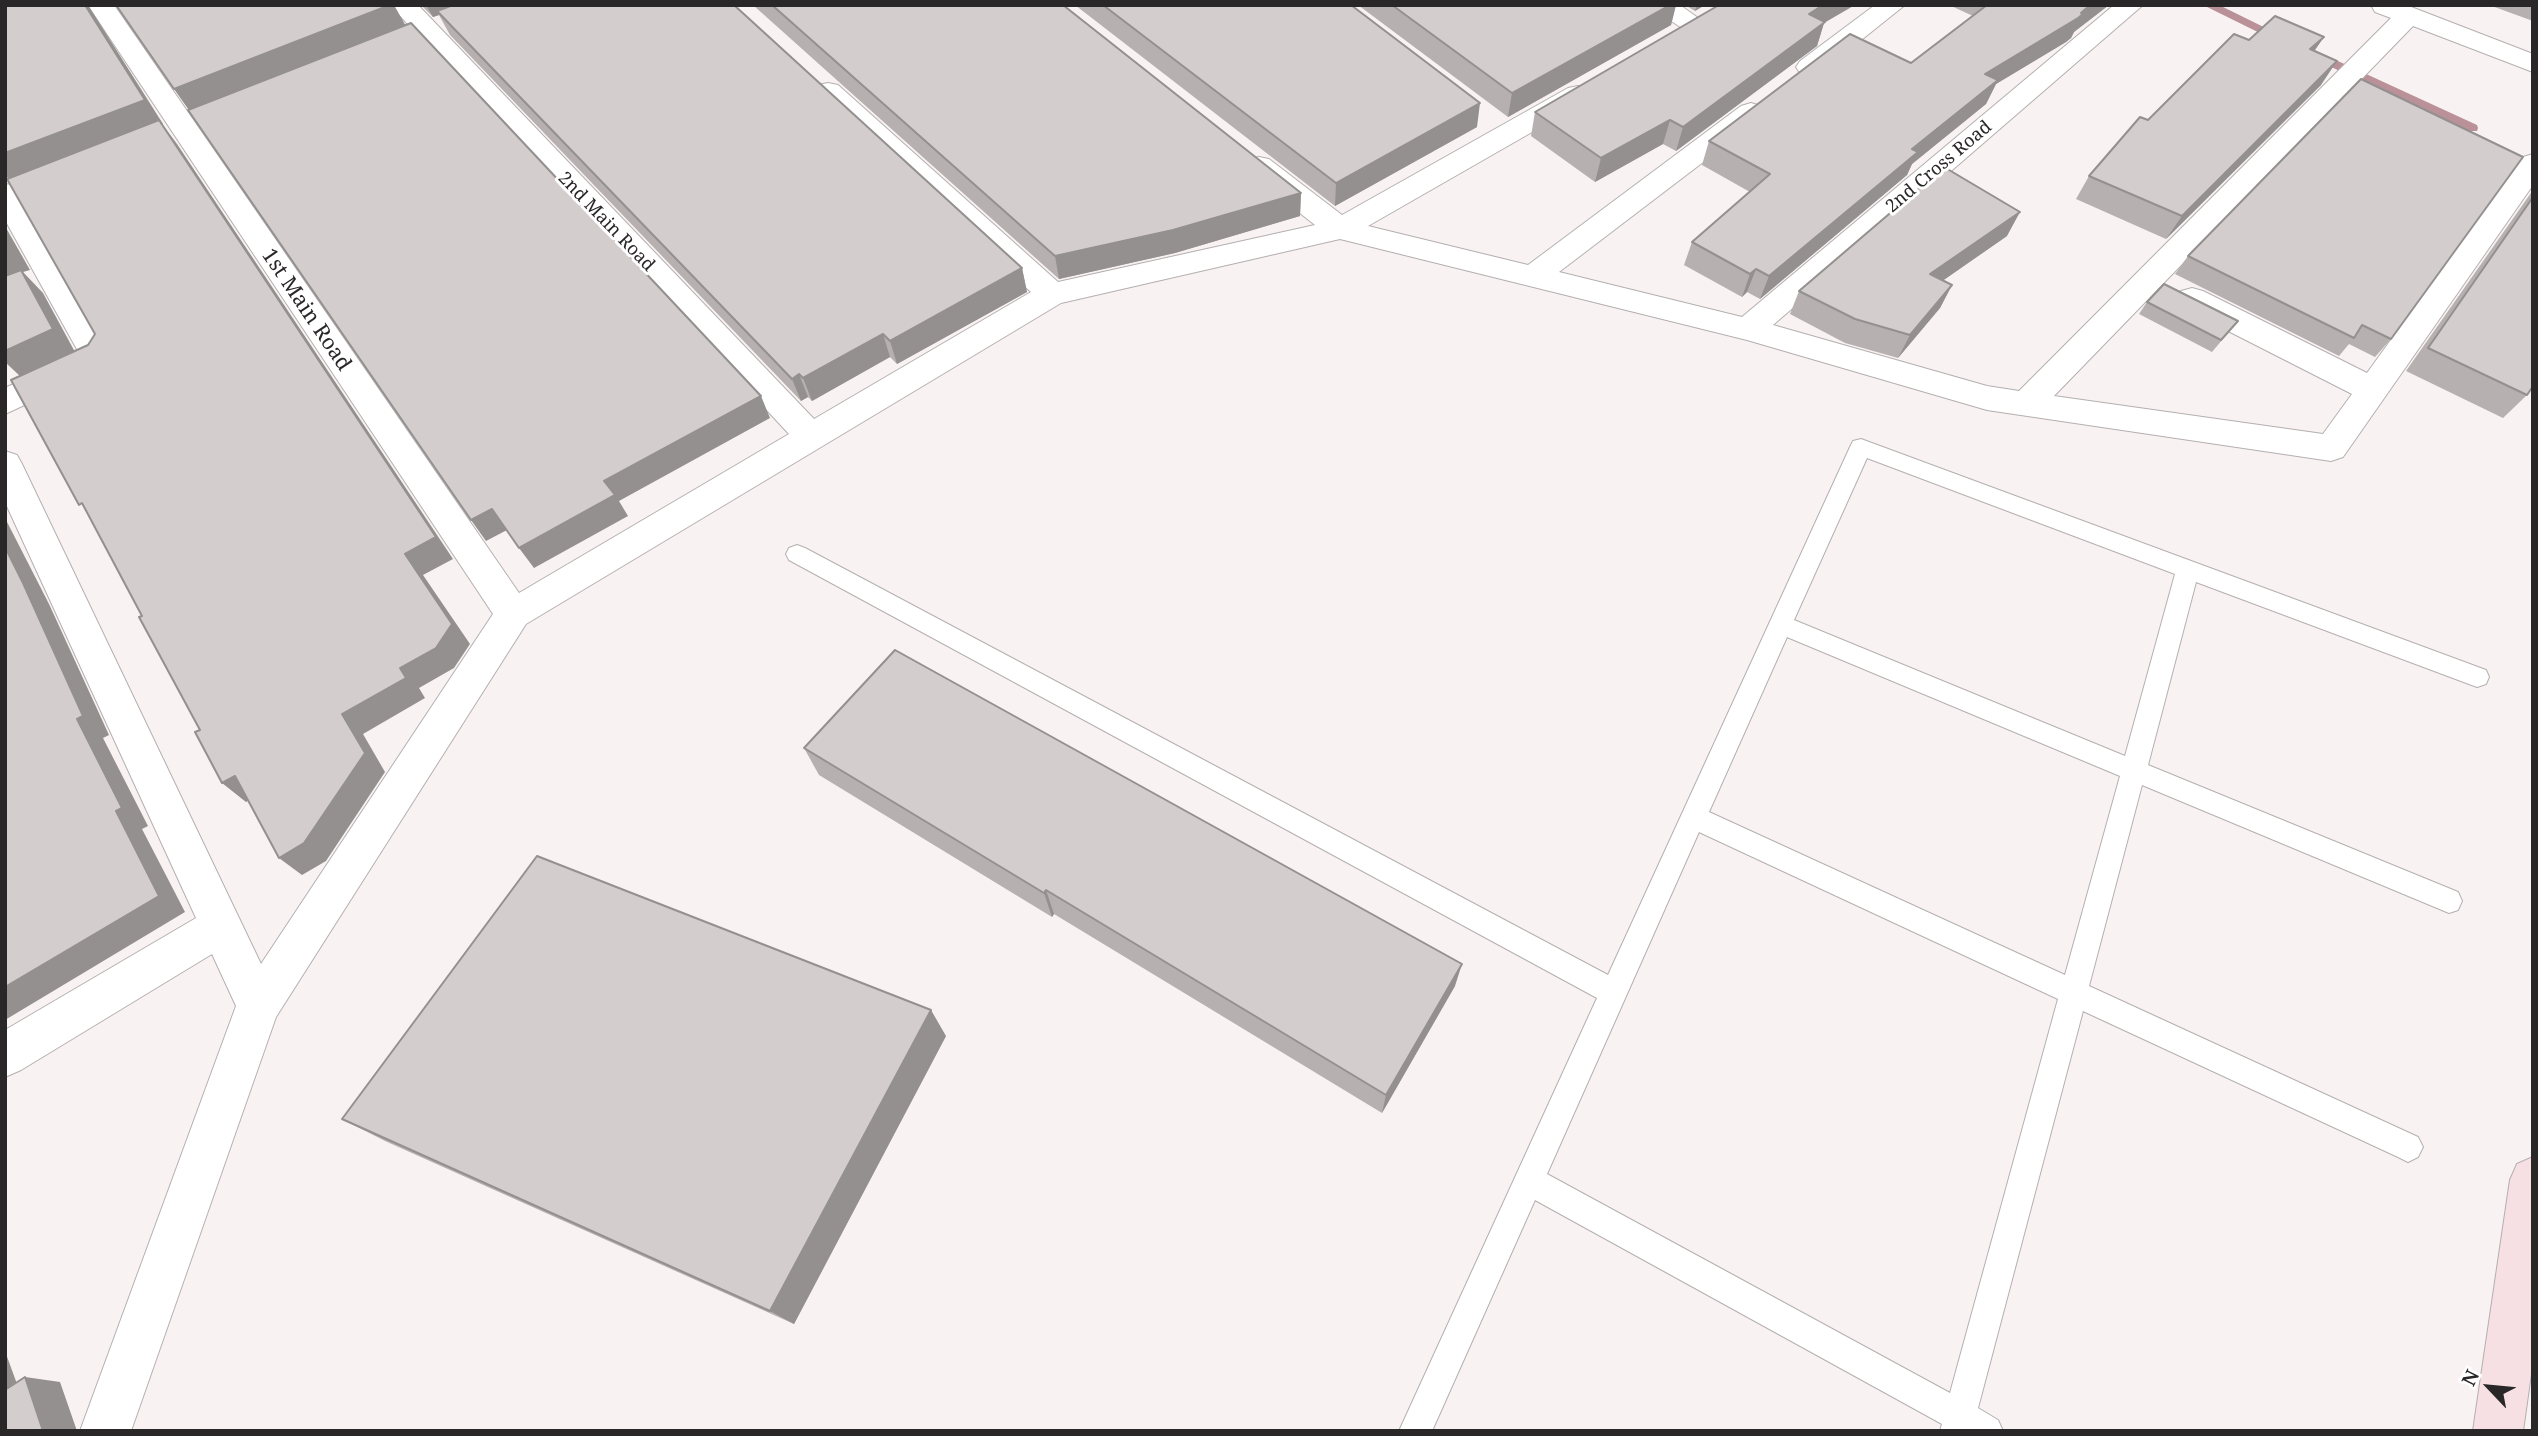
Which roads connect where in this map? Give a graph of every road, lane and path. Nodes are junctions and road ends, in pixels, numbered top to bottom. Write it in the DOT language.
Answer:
graph roads {
  1 [pos="101,5"];
  2 [pos="403,5"];
  3 [pos="1661,5"];
  4 [pos="1892,5"];
  5 [pos="2130,5"];
  6 [pos="2382,5"];
  7 [pos="2409,16"];
  8 [pos="1695,25"];
  9 [pos="2533,64"];
  10 [pos="805,71"];
  11 [pos="1602,80"];
  12 [pos="1240,152"];
  13 [pos="2533,163"];
  14 [pos="83,169"];
  15 [pos="6,196"];
  16 [pos="1340,229"];
  17 [pos="1535,275"];
  18 [pos="2150,277"];
  19 [pos="1052,294"];
  20 [pos="1748,329"];
  21 [pos="2370,389"];
  22 [pos="5,402"];
  23 [pos="2027,403"];
  24 [pos="811,437"];
  25 [pos="5,464"];
  26 [pos="797,554"];
  27 [pos="2188,569"];
  28 [pos="513,614"];
  29 [pos="1780,624"];
  30 [pos="2477,677"];
  31 [pos="2134,772"];
  32 [pos="1693,817"];
  33 [pos="2449,901"];
  34 [pos="219,927"];
  35 [pos="1613,992"];
  36 [pos="2074,993"];
  37 [pos="258,1006"];
  38 [pos="5,1055"];
  39 [pos="2408,1147"];
  40 [pos="1529,1180"];
  41 [pos="2533,1180"];
  42 [pos="2528,1250"];
  43 [pos="1958,1423"];
  44 [pos="105,1431"];
  45 [pos="1415,1431"];
  46 [pos="1987,1431"];
  47 [pos="2498,1431"];
  1 -- 28 [label="street, 1st Main Road"];
  2 -- 24 [label="street, 2nd Main Road"];
  3 -- 8 [label="street"];
  4 -- 17 [label="street"];
  5 -- 20 [label="street, 2nd Cross Road"];
  6 -- 7 [label="street"];
  7 -- 9 [label="street"];
  7 -- 18 [label="street"];
  10 -- 19 [label="street"];
  11 -- 16 [label="street"];
  12 -- 16 [label="street"];
  13 -- 21 [label="street"];
  14 -- 15 [label="street"];
  15 -- 22 [label="street"];
  16 -- 17 [label="street"];
  16 -- 19 [label="street"];
  17 -- 20 [label="street"];
  18 -- 21 [label="street"];
  18 -- 23 [label="street"];
  19 -- 24 [label="street"];
  20 -- 23 [label="street"];
  21 -- 23 [label="street"];
  24 -- 28 [label="street"];
  25 -- 34 [label="street"];
  26 -- 35 [label="lane"];
  27 -- 29 [label="lane"];
  27 -- 30 [label="lane"];
  27 -- 31 [label="lane"];
  28 -- 37 [label="street"];
  29 -- 31 [label="lane"];
  29 -- 32 [label="lane"];
  31 -- 33 [label="lane"];
  31 -- 36 [label="lane"];
  32 -- 35 [label="lane"];
  32 -- 36 [label="lane"];
  34 -- 37 [label="street"];
  34 -- 38 [label="street"];
  35 -- 40 [label="lane"];
  36 -- 39 [label="lane"];
  36 -- 43 [label="lane"];
  37 -- 44 [label="street"];
  40 -- 43 [label="lane"];
  40 -- 45 [label="lane"];
  41 -- 42 [label="main road"];
  42 -- 47 [label="main road"];
  43 -- 46 [label="lane"];
}
